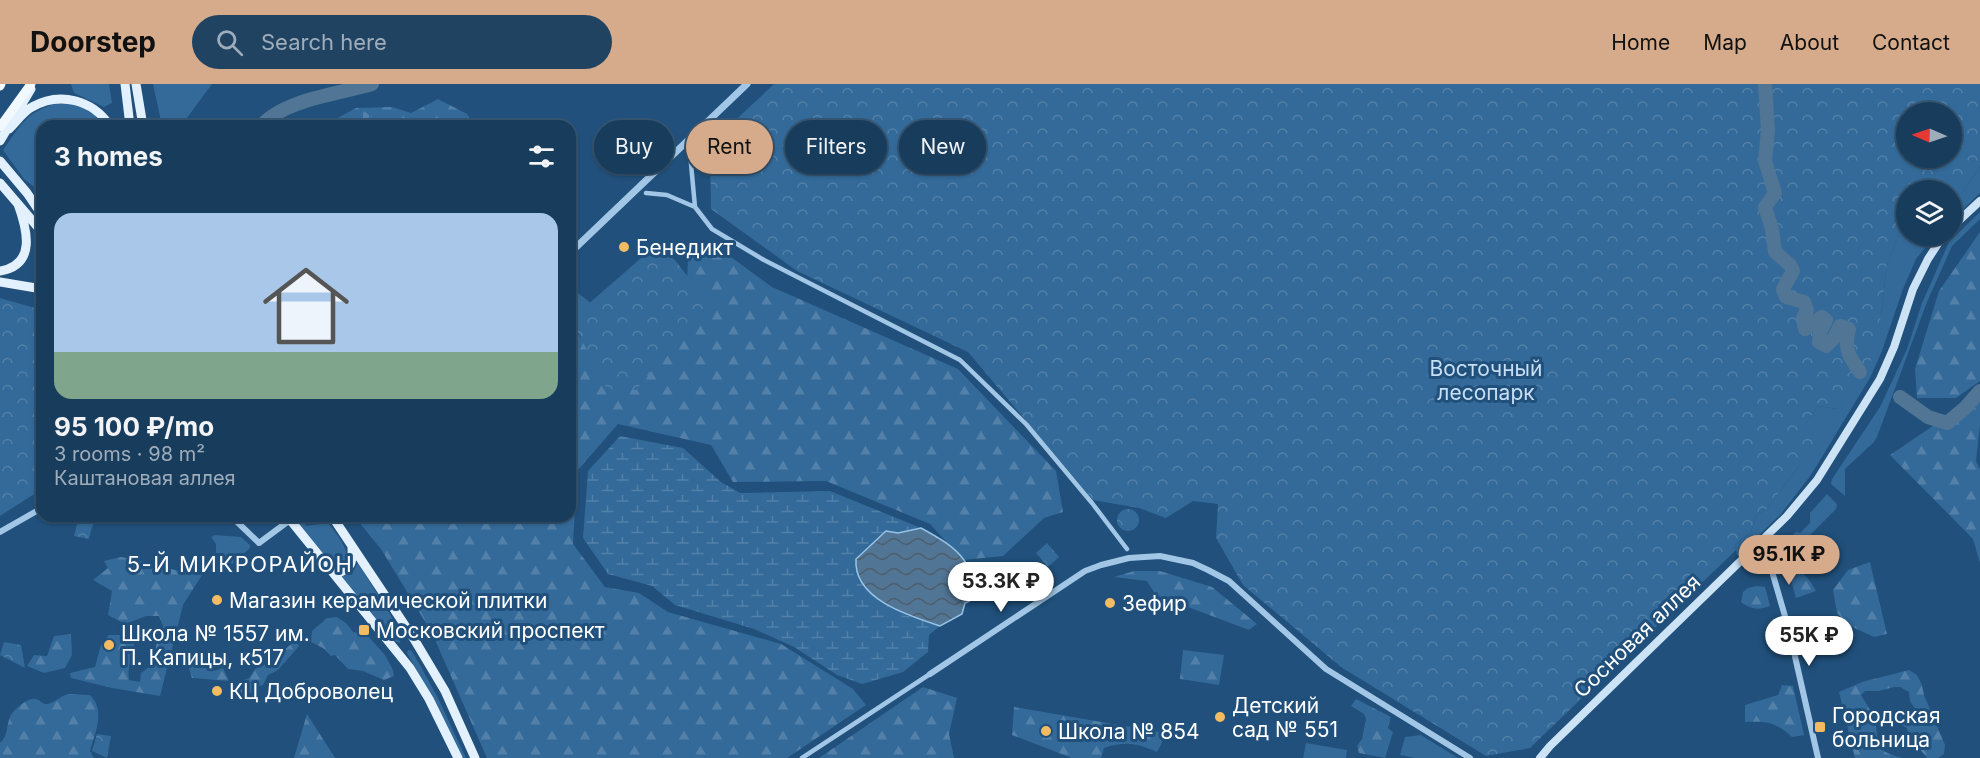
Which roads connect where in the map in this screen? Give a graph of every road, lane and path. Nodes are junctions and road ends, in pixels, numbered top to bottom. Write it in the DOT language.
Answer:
graph roads {
  1 [pos="33,84"];
  2 [pos="125,84"];
  3 [pos="136,84"];
  4 [pos="747,84"];
  5 [pos="106,120"];
  6 [pos="129,120"];
  7 [pos="142,120"];
  8 [pos="4,128"];
  9 [pos="0,141"];
  10 [pos="0,161"];
  11 [pos="692,174"];
  12 [pos="0,183"];
  13 [pos="27,193"];
  14 [pos="646,193"];
  15 [pos="36,197"];
  16 [pos="1980,201"];
  17 [pos="18,204"];
  18 [pos="36,206"];
  19 [pos="695,207"];
  20 [pos="1962,218"];
  21 [pos="36,225"];
  22 [pos="1937,246"];
  23 [pos="576,247"];
  24 [pos="0,271"];
  25 [pos="0,282"];
  26 [pos="36,288"];
  27 [pos="36,511"];
  28 [pos="237,522"];
  29 [pos="283,522"];
  30 [pos="291,522"];
  31 [pos="336,522"];
  32 [pos="0,532"];
  33 [pos="1757,545"];
  34 [pos="352,546"];
  35 [pos="1127,549"];
  36 [pos="329,569"];
  37 [pos="414,639"];
  38 [pos="398,651"];
  39 [pos="930,674"];
  40 [pos="458,758"];
  41 [pos="476,758"];
  42 [pos="802,758"];
  43 [pos="1470,758"];
  44 [pos="1540,758"];
  45 [pos="1818,758"];
  1 -- 8 [label="highway"];
  2 -- 6 [label="main road"];
  3 -- 7 [label="main road"];
  4 -- 23 [label="street"];
  5 -- 8 [label="main road"];
  8 -- 9 [label="main road"];
  10 -- 13 [label="main road"];
  11 -- 19 [label="street"];
  12 -- 17 [label="main road"];
  13 -- 15 [label="main road"];
  13 -- 18 [label="main road"];
  14 -- 19 [label="street"];
  16 -- 20 [label="main road"];
  17 -- 21 [label="main road"];
  17 -- 24 [label="main road"];
  19 -- 35 [label="street"];
  22 -- 33 [label="main road, Сосновая аллея"];
  25 -- 26 [label="main road"];
  27 -- 32 [label="street"];
  28 -- 29 [label="street"];
  30 -- 36 [label="main road"];
  31 -- 34 [label="main road"];
  33 -- 44 [label="main road, Сосновая аллея"];
  33 -- 45 [label="street"];
  34 -- 36 [label="main road"];
  34 -- 37 [label="main road"];
  36 -- 38 [label="main road"];
  37 -- 38 [label="main road"];
  37 -- 41 [label="main road"];
  38 -- 40 [label="main road"];
  39 -- 42 [label="street"];
  39 -- 43 [label="street"];
}
